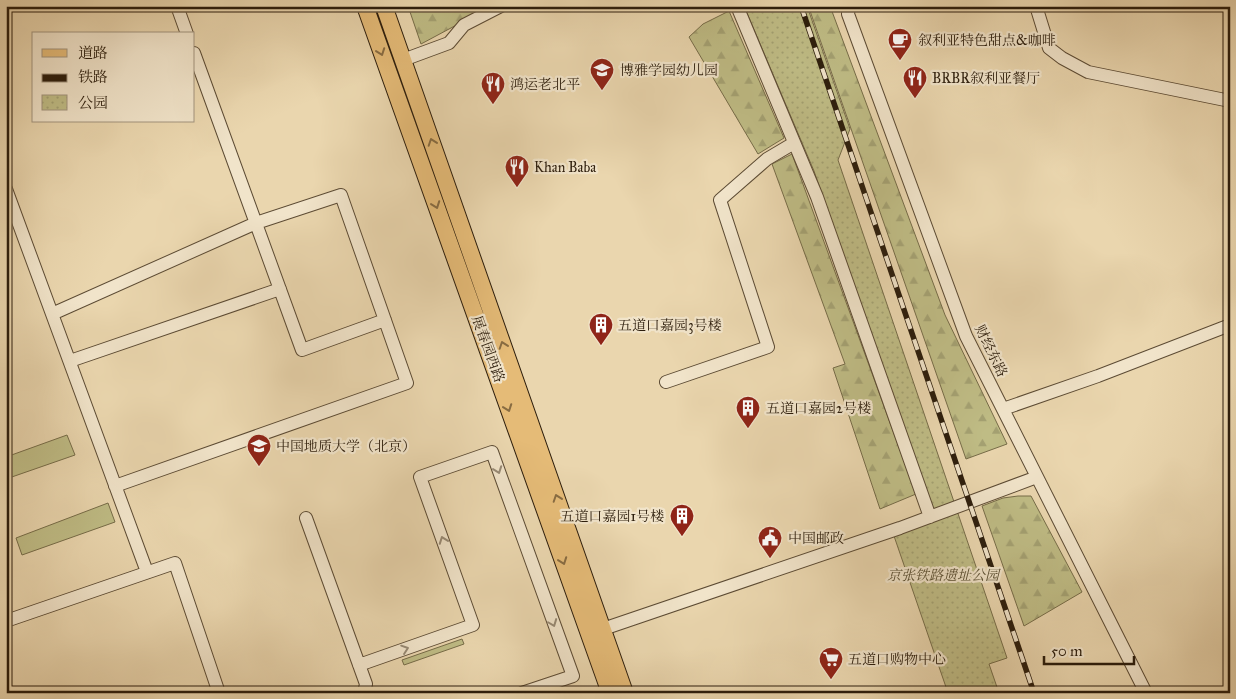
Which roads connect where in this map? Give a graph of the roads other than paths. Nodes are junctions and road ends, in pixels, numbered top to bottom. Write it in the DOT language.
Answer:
graph roads {
  1 [pos="177,6"];
  2 [pos="365,6"];
  3 [pos="384,6"];
  4 [pos="501,6"];
  5 [pos="737,6"];
  6 [pos="849,6"];
  7 [pos="1036,6"];
  8 [pos="186,32"];
  9 [pos="195,56"];
  10 [pos="403,60"];
  11 [pos="1230,101"];
  12 [pos="794,143"];
  13 [pos="6,189"];
  14 [pos="256,224"];
  15 [pos="280,290"];
  16 [pos="52,314"];
  17 [pos="385,320"];
  18 [pos="1230,324"];
  19 [pos="70,361"];
  20 [pos="666,382"];
  21 [pos="1002,408"];
  22 [pos="1037,477"];
  23 [pos="115,486"];
  24 [pos="930,516"];
  25 [pos="306,518"];
  26 [pos="147,572"];
  27 [pos="6,621"];
  28 [pos="603,629"];
  29 [pos="359,665"];
  30 [pos="219,693"];
  31 [pos="364,693"];
  32 [pos="522,693"];
  33 [pos="610,693"];
  34 [pos="625,693"];
  35 [pos="1146,693"];
  1 -- 8 [label="street"];
  2 -- 33 [label="main road, 展春园西路, one-way"];
  3 -- 10 [label="main road, 展春园西路"];
  4 -- 10 [label="street"];
  5 -- 12 [label="street"];
  6 -- 21 [label="street, 财经东路"];
  7 -- 11 [label="street"];
  9 -- 14 [label="street"];
  28 -- 10 [label="main road, 展春园西路, one-way"];
  12 -- 20 [label="street"];
  12 -- 24 [label="street"];
  13 -- 16 [label="street"];
  14 -- 15 [label="street"];
  14 -- 16 [label="street"];
  14 -- 17 [label="street"];
  15 -- 17 [label="street"];
  15 -- 19 [label="street"];
  16 -- 19 [label="street"];
  17 -- 23 [label="street"];
  18 -- 21 [label="street"];
  19 -- 23 [label="street"];
  21 -- 22 [label="street, 财经东路"];
  22 -- 24 [label="street"];
  22 -- 35 [label="street, 财经东路"];
  23 -- 26 [label="street"];
  24 -- 28 [label="street"];
  25 -- 29 [label="street"];
  26 -- 27 [label="street"];
  26 -- 30 [label="street"];
  28 -- 34 [label="main road, 展春园西路"];
  29 -- 31 [label="street"];
  29 -- 32 [label="street, one-way"];
}
